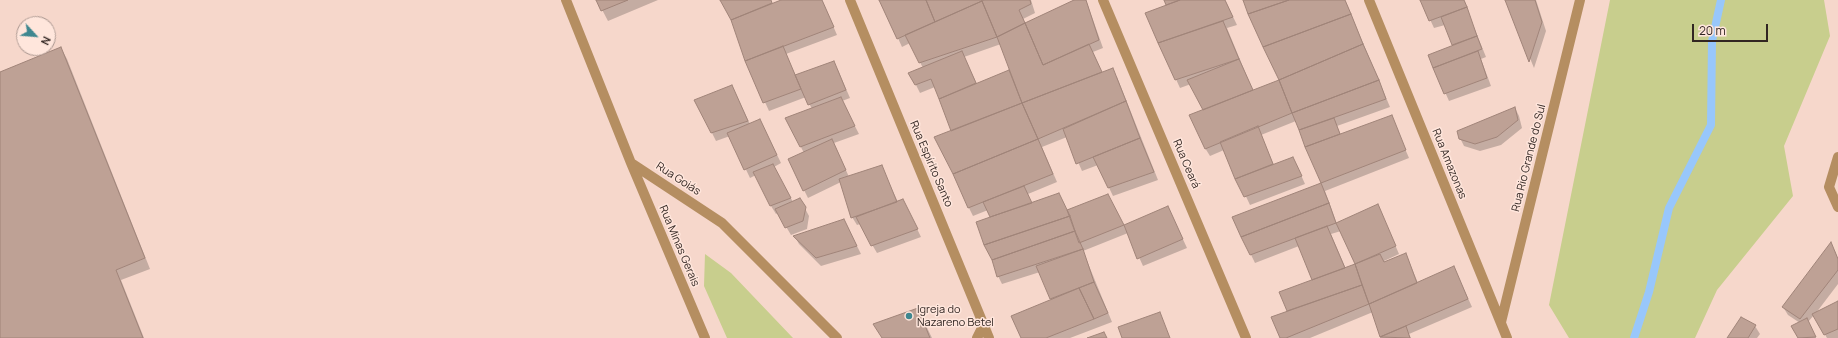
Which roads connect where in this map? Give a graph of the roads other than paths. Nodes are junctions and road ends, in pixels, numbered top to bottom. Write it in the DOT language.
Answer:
graph roads {
  1 [pos="566,0"];
  2 [pos="850,0"];
  3 [pos="1103,0"];
  4 [pos="1369,0"];
  5 [pos="1580,0"];
  6 [pos="1838,157"];
  7 [pos="631,163"];
  8 [pos="1838,207"];
  9 [pos="1501,322"];
  10 [pos="984,324"];
  11 [pos="705,338"];
  12 [pos="837,338"];
  13 [pos="977,338"];
  14 [pos="989,338"];
  15 [pos="1246,338"];
  16 [pos="1507,338"];
  1 -- 7 [label="street"];
  2 -- 10 [label="street, Rua Espírito Santo"];
  3 -- 15 [label="street, Rua Ceará"];
  4 -- 9 [label="street, Rua Amazonas"];
  5 -- 9 [label="street, Rua Rio Grande do Sul"];
  6 -- 8 [label="street"];
  7 -- 11 [label="street, Rua Minas Gerais"];
  7 -- 12 [label="street, Rua Goiás"];
  9 -- 16 [label="street, Rua Amazonas"];
  10 -- 13 [label="street"];
  10 -- 14 [label="street, Rua Espírito Santo"];
}
